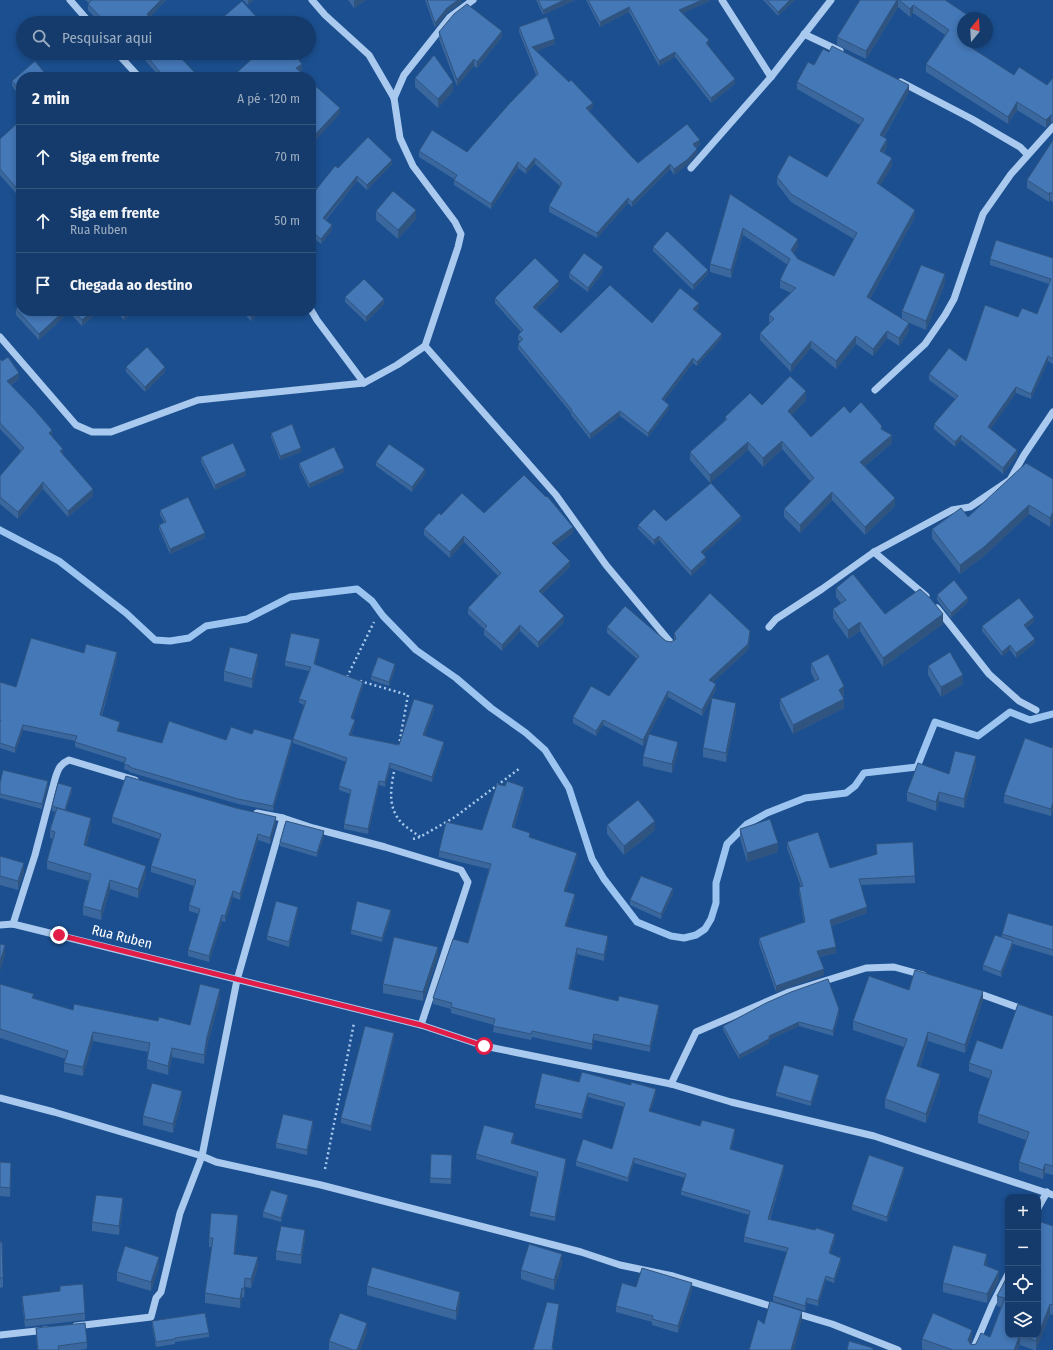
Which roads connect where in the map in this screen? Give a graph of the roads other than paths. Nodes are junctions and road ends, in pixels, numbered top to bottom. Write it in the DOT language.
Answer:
graph roads {
  1 [pos="70,0"];
  2 [pos="312,0"];
  3 [pos="458,0"];
  4 [pos="473,0"];
  5 [pos="722,0"];
  6 [pos="831,0"];
  7 [pos="462,7"];
  8 [pos="84,16"];
  9 [pos="804,34"];
  10 [pos="845,54"];
  11 [pos="123,60"];
  12 [pos="134,72"];
  13 [pos="892,77"];
  14 [pos="771,78"];
  15 [pos="394,98"];
  16 [pos="1053,127"];
  17 [pos="1028,154"];
  18 [pos="692,168"];
  19 [pos="315,316"];
  20 [pos="0,337"];
  21 [pos="426,346"];
  22 [pos="364,383"];
  23 [pos="875,390"];
  24 [pos="1053,412"];
  25 [pos="874,552"];
  26 [pos="769,627"];
  27 [pos="671,643"];
  28 [pos="1036,710"];
  29 [pos="140,781"];
  30 [pos="252,812"];
  31 [pos="283,818"];
  32 [pos="13,924"];
  33 [pos="0,925"];
  34 [pos="933,978"];
  35 [pos="237,980"];
  36 [pos="966,989"];
  37 [pos="1031,1012"];
  38 [pos="421,1025"];
  39 [pos="671,1084"];
  40 [pos="0,1098"];
  41 [pos="202,1156"];
  42 [pos="1050,1193"];
  43 [pos="1041,1204"];
  44 [pos="1005,1280"];
  45 [pos="66,1328"];
  46 [pos="50,1330"];
  47 [pos="0,1335"];
  48 [pos="898,1350"];
  49 [pos="973,1350"];
  1 -- 8 [label="street"];
  2 -- 15 [label="street"];
  3 -- 7 [label="street"];
  4 -- 7 [label="street"];
  5 -- 14 [label="street"];
  6 -- 9 [label="street"];
  7 -- 15 [label="street"];
  9 -- 10 [label="street"];
  9 -- 14 [label="street"];
  11 -- 12 [label="street"];
  13 -- 17 [label="street"];
  14 -- 18 [label="street"];
  15 -- 21 [label="street"];
  16 -- 17 [label="street"];
  17 -- 23 [label="street"];
  19 -- 22 [label="street"];
  20 -- 22 [label="street"];
  21 -- 22 [label="street"];
  21 -- 27 [label="street"];
  24 -- 25 [label="street"];
  25 -- 26 [label="street"];
  25 -- 28 [label="street"];
  29 -- 32 [label="street"];
  30 -- 31 [label="street"];
  31 -- 35 [label="street"];
  31 -- 38 [label="street"];
  32 -- 33 [label="street, Rua Ruben"];
  32 -- 35 [label="street, Rua Ruben"];
  34 -- 39 [label="street"];
  35 -- 38 [label="street, Rua Ruben"];
  35 -- 41 [label="street"];
  36 -- 37 [label="street"];
  38 -- 39 [label="street, Rua Ruben"];
  39 -- 42 [label="street, Rua Ruben"];
  40 -- 41 [label="street"];
  41 -- 45 [label="street"];
  41 -- 48 [label="street"];
  42 -- 43 [label="street"];
  44 -- 49 [label="street"];
  46 -- 47 [label="street"];
}
